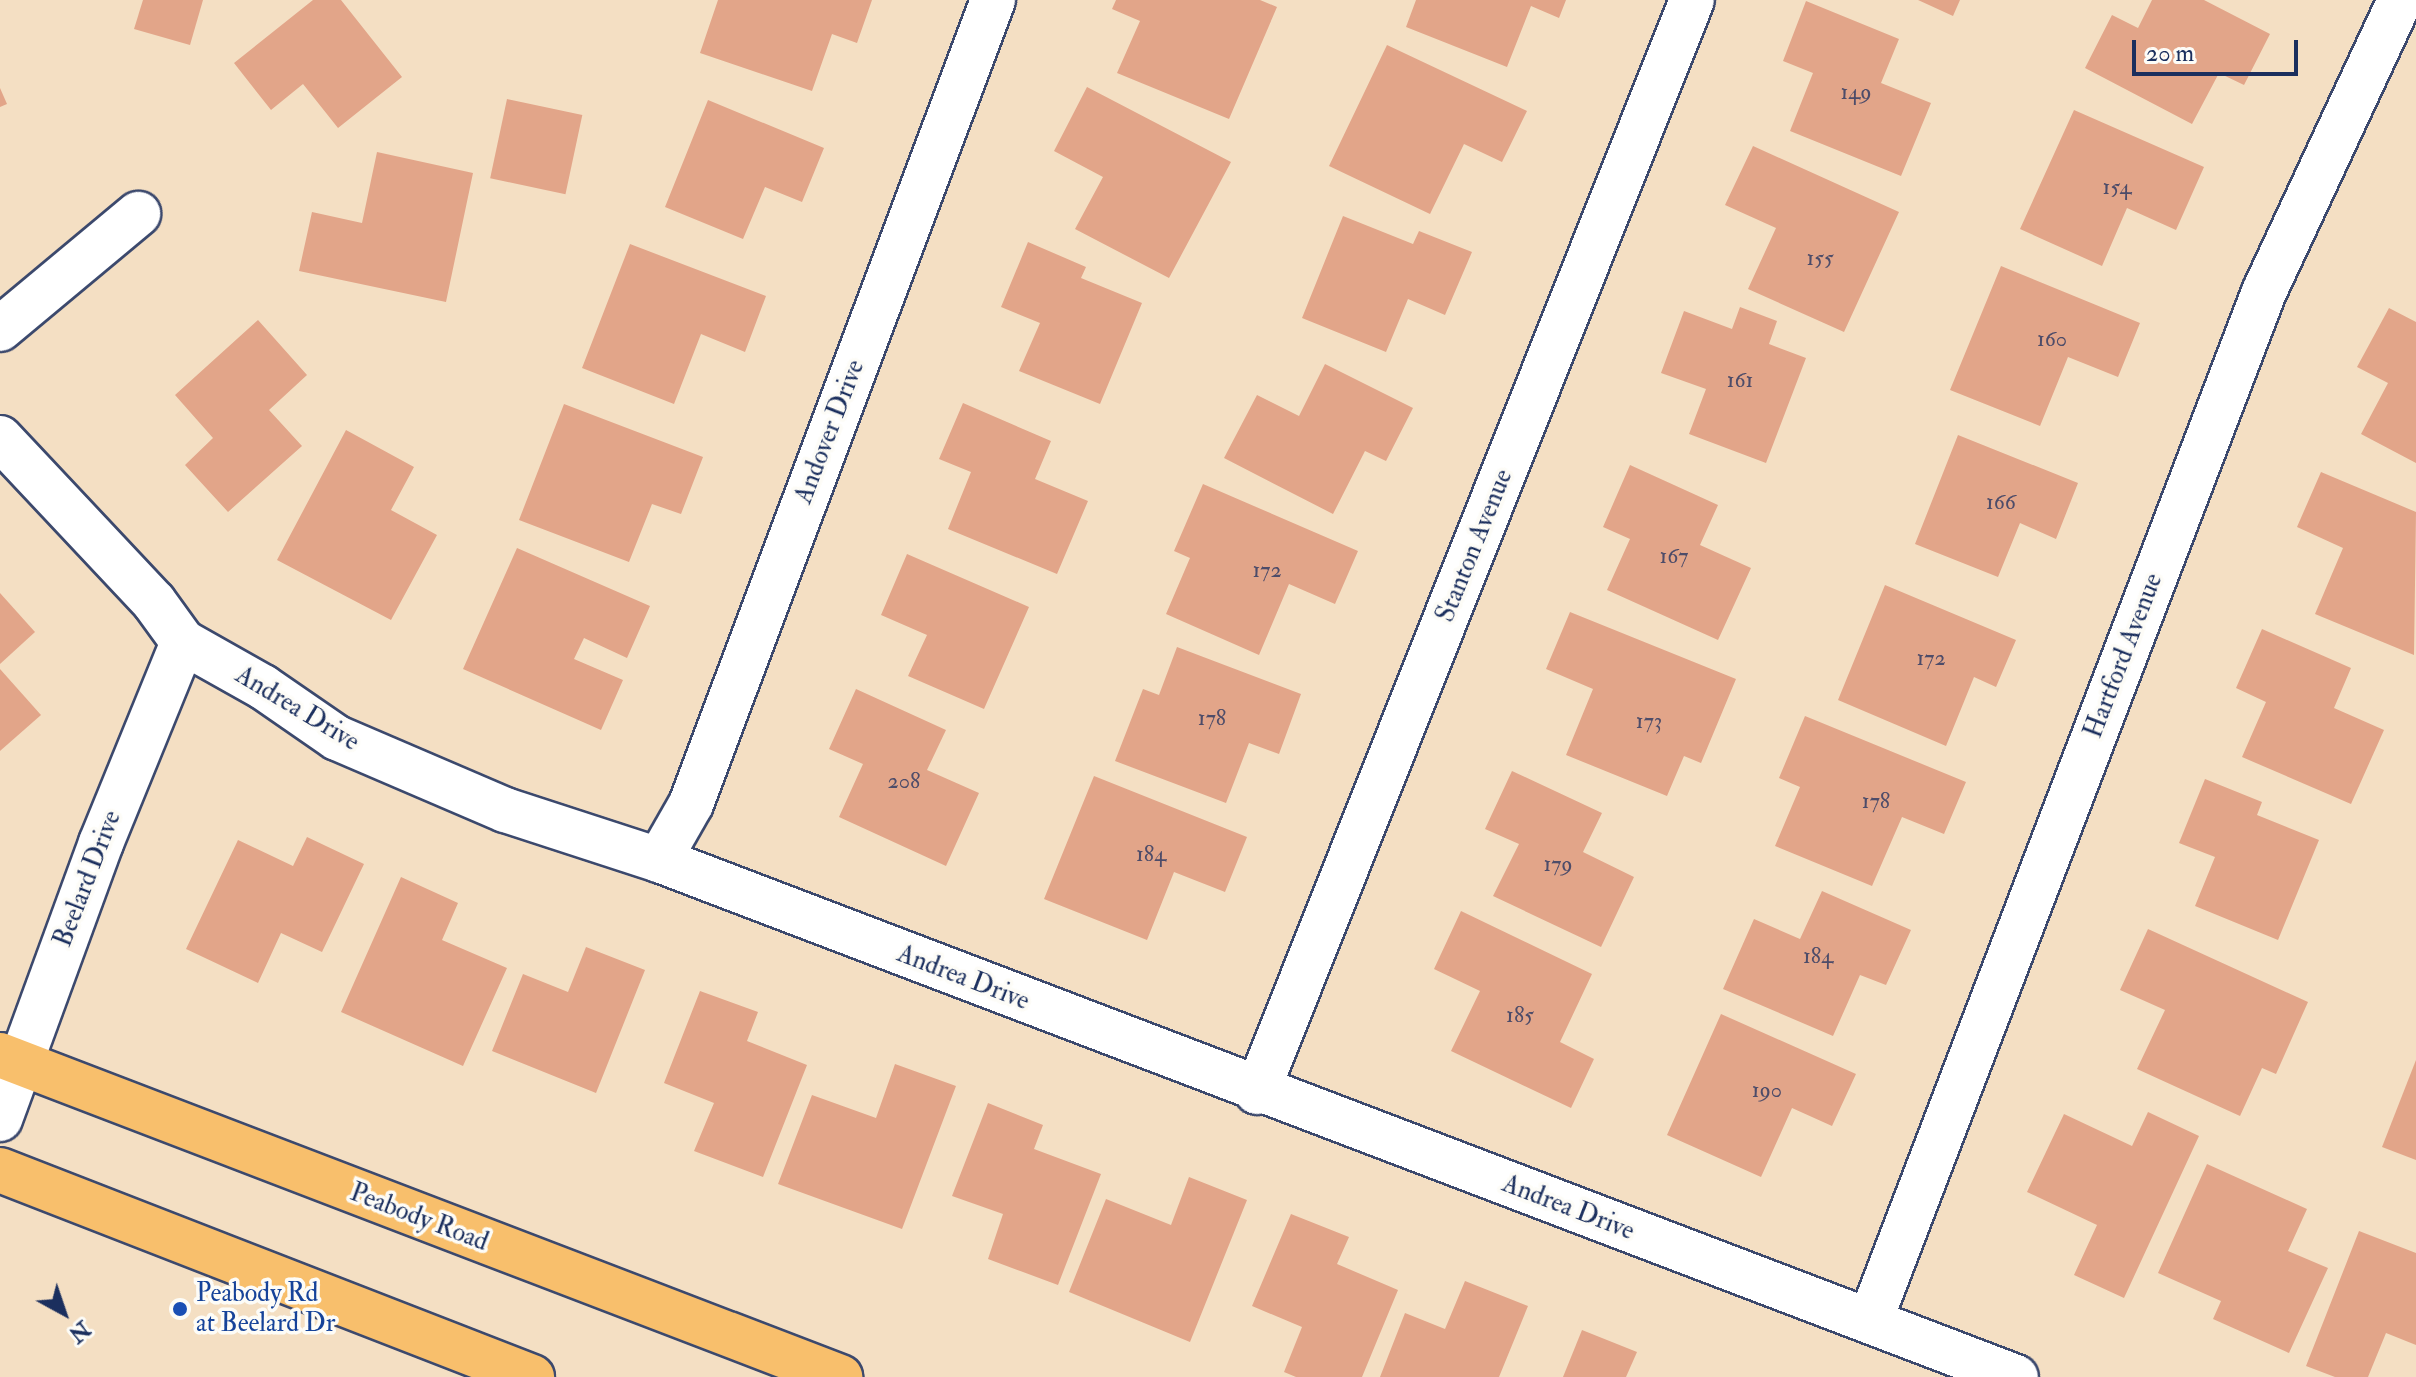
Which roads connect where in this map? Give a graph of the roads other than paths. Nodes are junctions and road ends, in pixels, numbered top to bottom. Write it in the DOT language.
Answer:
graph roads {
  1 [pos="993,0"];
  2 [pos="1692,0"];
  3 [pos="2400,0"];
  4 [pos="138,214"];
  5 [pos="0,329"];
  6 [pos="0,438"];
  7 [pos="183,642"];
  8 [pos="659,860"];
  9 [pos="10,1059"];
  10 [pos="1257,1092"];
  11 [pos="0,1119"];
  12 [pos="0,1170"];
  13 [pos="1870,1321"];
  14 [pos="532,1377"];
  15 [pos="840,1377"];
  16 [pos="2016,1377"];
  1 -- 8 [label="street, Andover Drive"];
  2 -- 10 [label="street, Stanton Avenue"];
  3 -- 13 [label="street, Hartford Avenue"];
  4 -- 5 [label="street"];
  6 -- 7 [label="street, Andrea Drive"];
  7 -- 8 [label="street, Andrea Drive"];
  7 -- 9 [label="street, Beelard Drive"];
  8 -- 10 [label="street, Andrea Drive"];
  9 -- 11 [label="street, Beelard Drive"];
  9 -- 15 [label="main road, Peabody Road"];
  10 -- 13 [label="street, Andrea Drive"];
  12 -- 14 [label="main road"];
  13 -- 16 [label="street, Andrea Drive"];
}
